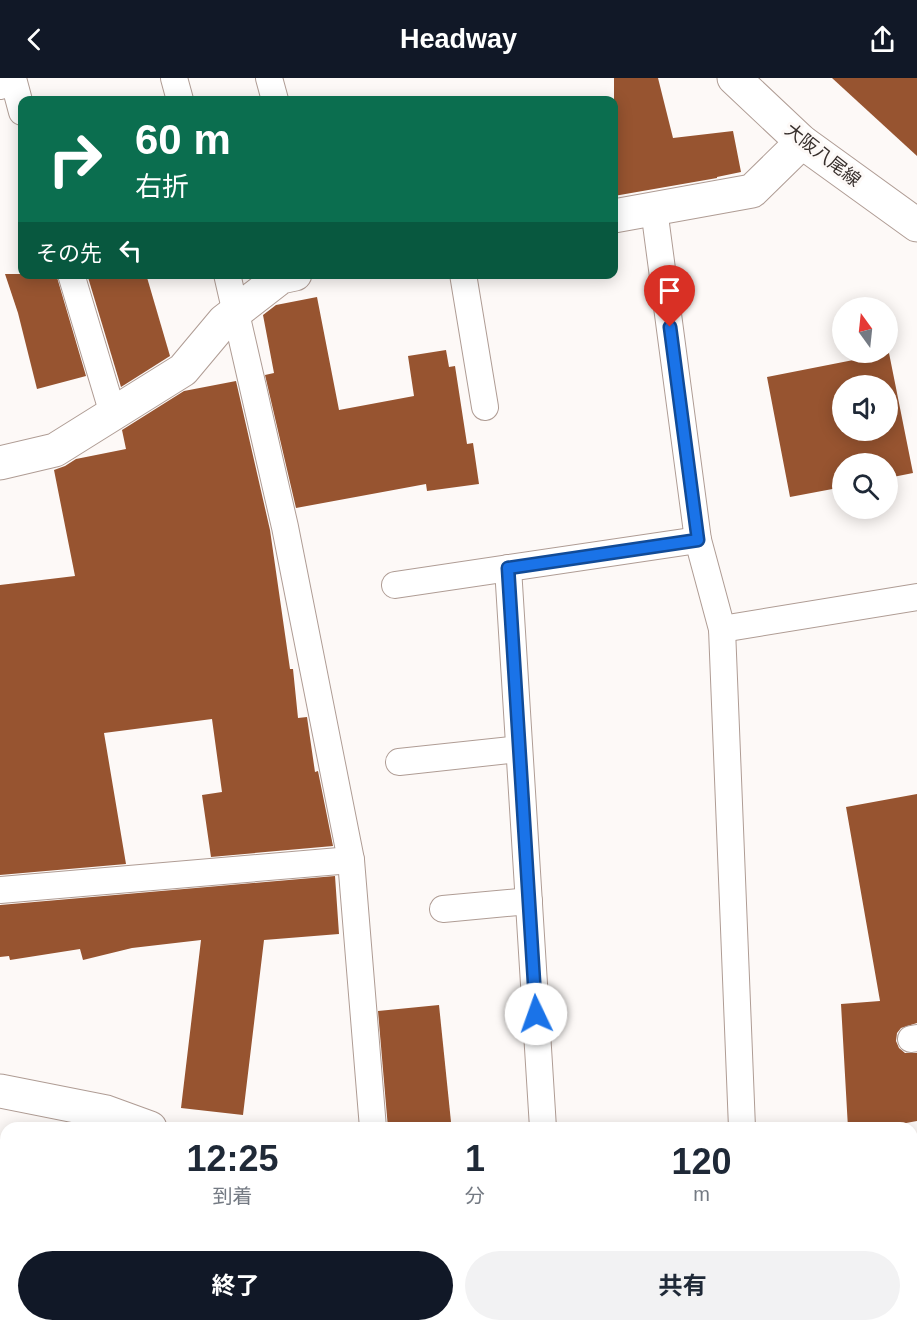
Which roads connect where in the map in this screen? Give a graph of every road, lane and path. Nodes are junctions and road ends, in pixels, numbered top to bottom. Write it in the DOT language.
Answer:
graph roads {
  1 [pos="174,78"];
  2 [pos="269,78"];
  3 [pos="734,78"];
  4 [pos="0,86"];
  5 [pos="179,96"];
  6 [pos="274,96"];
  7 [pos="18,97"];
  8 [pos="802,142"];
  9 [pos="654,209"];
  10 [pos="618,215"];
  11 [pos="917,225"];
  12 [pos="72,279"];
  13 [pos="227,279"];
  14 [pos="278,279"];
  15 [pos="464,279"];
  16 [pos="236,311"];
  17 [pos="484,407"];
  18 [pos="113,414"];
  19 [pos="0,463"];
  20 [pos="698,540"];
  21 [pos="508,568"];
  22 [pos="395,585"];
  23 [pos="917,597"];
  24 [pos="722,629"];
  25 [pos="519,749"];
  26 [pos="399,762"];
  27 [pos="351,860"];
  28 [pos="0,890"];
  29 [pos="528,901"];
  30 [pos="442,909"];
  31 [pos="0,1091"];
  32 [pos="134,1122"];
  33 [pos="373,1122"];
  34 [pos="543,1122"];
  35 [pos="742,1122"];
  1 -- 5 [label="lane"];
  2 -- 6 [label="lane"];
  3 -- 8 [label="street, 大阪八尾線"];
  4 -- 7 [label="lane"];
  8 -- 9 [label="street"];
  8 -- 11 [label="street, 大阪八尾線"];
  9 -- 10 [label="street"];
  9 -- 20 [label="lane"];
  12 -- 18 [label="lane"];
  13 -- 16 [label="lane"];
  14 -- 16 [label="street"];
  15 -- 17 [label="lane"];
  16 -- 18 [label="street"];
  16 -- 27 [label="lane"];
  18 -- 19 [label="street"];
  20 -- 21 [label="lane"];
  20 -- 24 [label="lane"];
  21 -- 22 [label="lane"];
  21 -- 25 [label="lane"];
  23 -- 24 [label="lane"];
  24 -- 35 [label="lane"];
  25 -- 26 [label="lane"];
  25 -- 29 [label="lane"];
  27 -- 28 [label="lane"];
  27 -- 33 [label="lane"];
  29 -- 30 [label="lane"];
  29 -- 34 [label="lane"];
  31 -- 32 [label="street"];
}
